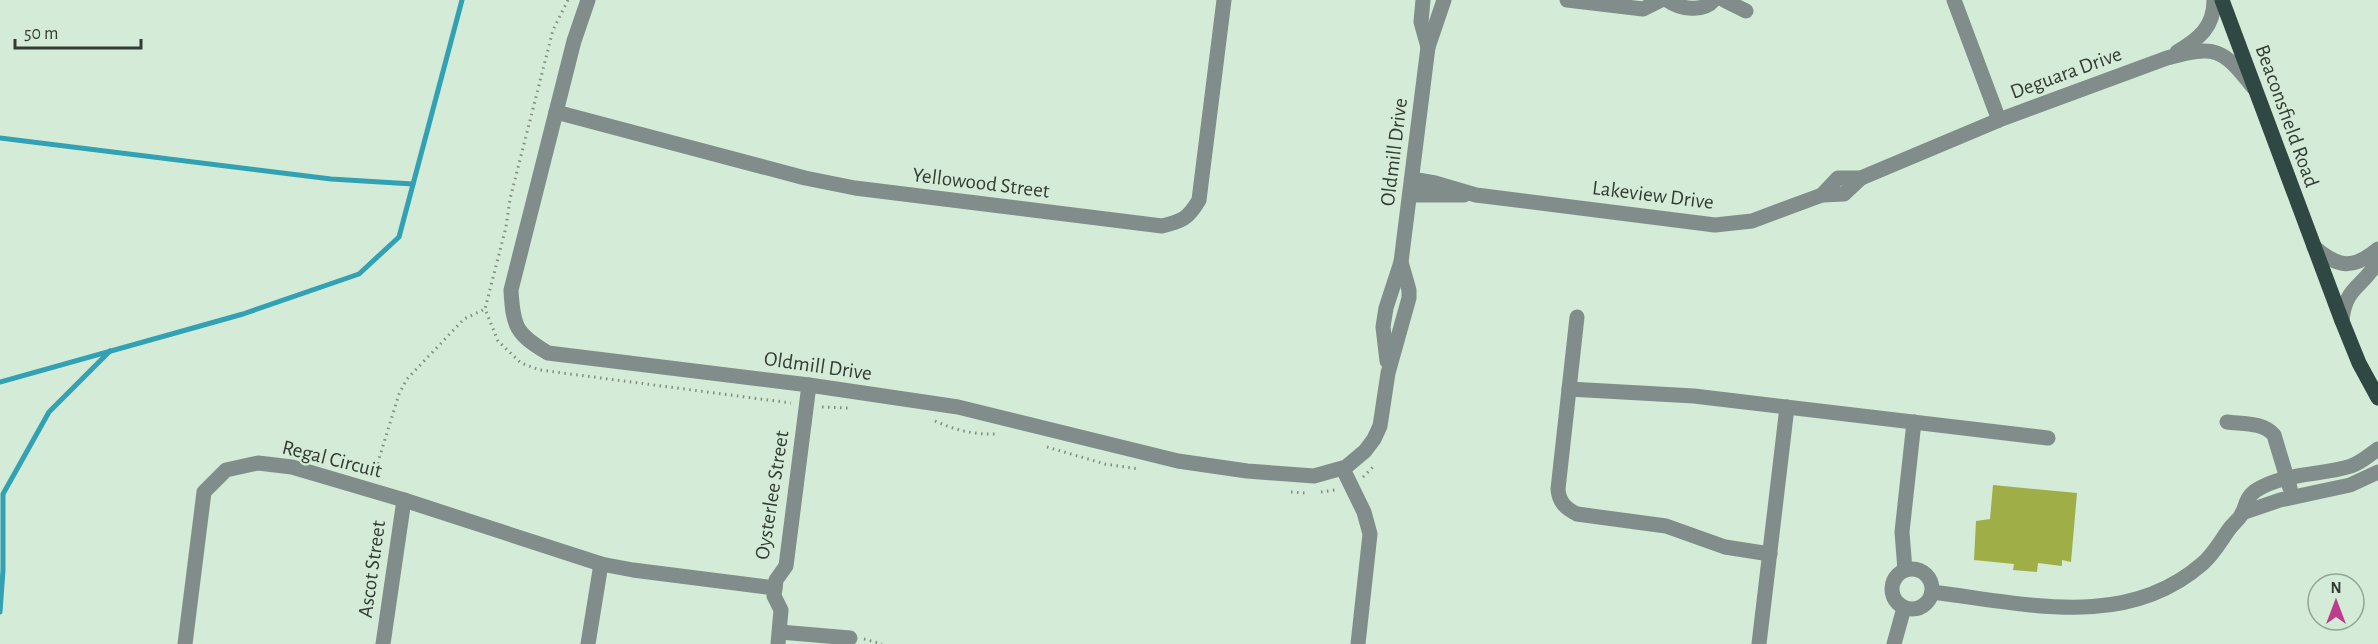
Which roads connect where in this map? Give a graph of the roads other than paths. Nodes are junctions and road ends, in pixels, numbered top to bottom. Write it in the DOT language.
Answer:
graph roads {
  1 [pos="588,0"];
  2 [pos="1224,0"];
  3 [pos="1423,0"];
  4 [pos="1444,0"];
  5 [pos="1567,0"];
  6 [pos="1661,0"];
  7 [pos="1667,0"];
  8 [pos="1714,0"];
  9 [pos="1724,0"];
  10 [pos="1954,0"];
  11 [pos="2214,0"];
  12 [pos="2222,0"];
  13 [pos="1746,11"];
  14 [pos="1428,47"];
  15 [pos="2167,58"];
  16 [pos="2255,89"];
  17 [pos="556,112"];
  18 [pos="1999,120"];
  19 [pos="1413,179"];
  20 [pos="1411,195"];
  21 [pos="1476,195"];
  22 [pos="2314,247"];
  23 [pos="2378,249"];
  24 [pos="2378,260"];
  25 [pos="1577,317"];
  26 [pos="2342,321"];
  27 [pos="809,386"];
  28 [pos="1569,388"];
  29 [pos="2378,398"];
  30 [pos="1787,407"];
  31 [pos="1914,422"];
  32 [pos="2227,422"];
  33 [pos="2049,438"];
  34 [pos="2378,449"];
  35 [pos="2351,466"];
  36 [pos="2378,472"];
  37 [pos="1346,476"];
  38 [pos="2287,478"];
  39 [pos="2350,485"];
  40 [pos="2292,497"];
  41 [pos="404,500"];
  42 [pos="2242,513"];
  43 [pos="1770,554"];
  44 [pos="601,564"];
  45 [pos="1905,570"];
  46 [pos="775,588"];
  47 [pos="1932,592"];
  48 [pos="1904,608"];
  49 [pos="779,638"];
  50 [pos="850,638"];
  51 [pos="185,644"];
  52 [pos="383,644"];
  53 [pos="588,644"];
  54 [pos="1358,644"];
  55 [pos="1759,644"];
  56 [pos="1894,644"];
  1 -- 17 [label="street, Oldmill Drive"];
  2 -- 17 [label="street, Yellowood Street"];
  3 -- 14 [label="street, Oldmill Drive"];
  4 -- 14 [label="street, Oldmill Drive"];
  5 -- 6 [label="street"];
  7 -- 8 [label="street"];
  9 -- 13 [label="street"];
  10 -- 18 [label="street, Deguara Drive"];
  11 -- 15 [label="street, Deguara Drive"];
  12 -- 16 [label="main road, Beaconsfield Road"];
  14 -- 19 [label="street, Oldmill Drive"];
  15 -- 16 [label="street, Deguara Drive"];
  15 -- 18 [label="street, Deguara Drive"];
  16 -- 22 [label="main road, Beaconsfield Road"];
  17 -- 27 [label="street, Oldmill Drive"];
  18 -- 21 [label="street, Lakeview Drive"];
  19 -- 20 [label="street, Oldmill Drive"];
  19 -- 21 [label="street, Lakeview Drive"];
  20 -- 21 [label="street, Lakeview Drive"];
  20 -- 37 [label="street, Oldmill Drive"];
  22 -- 23 [label="street"];
  22 -- 26 [label="main road, Beaconsfield Road"];
  24 -- 26 [label="street"];
  25 -- 28 [label="street"];
  26 -- 29 [label="main road, Beaconsfield Road"];
  27 -- 37 [label="street, Oldmill Drive"];
  27 -- 46 [label="street, Oysterlee Street"];
  28 -- 30 [label="street"];
  28 -- 43 [label="street"];
  30 -- 31 [label="street"];
  30 -- 43 [label="street"];
  31 -- 33 [label="street"];
  31 -- 45 [label="street"];
  32 -- 38 [label="street"];
  34 -- 35 [label="street"];
  35 -- 38 [label="street"];
  35 -- 39 [label="street"];
  36 -- 39 [label="street"];
  37 -- 54 [label="street"];
  38 -- 40 [label="street"];
  38 -- 42 [label="street"];
  39 -- 40 [label="street"];
  40 -- 42 [label="street"];
  41 -- 44 [label="street, Regal Circuit"];
  41 -- 51 [label="street, Regal Circuit"];
  41 -- 52 [label="street, Ascot Street"];
  42 -- 47 [label="street"];
  43 -- 55 [label="street"];
  44 -- 46 [label="street, Regal Circuit"];
  44 -- 53 [label="street"];
  45 -- 47 [label="street"];
  45 -- 48 [label="street"];
  46 -- 49 [label="street, Oysterlee Street"];
  47 -- 48 [label="street"];
  48 -- 56 [label="street"];
  49 -- 50 [label="street"];
}
